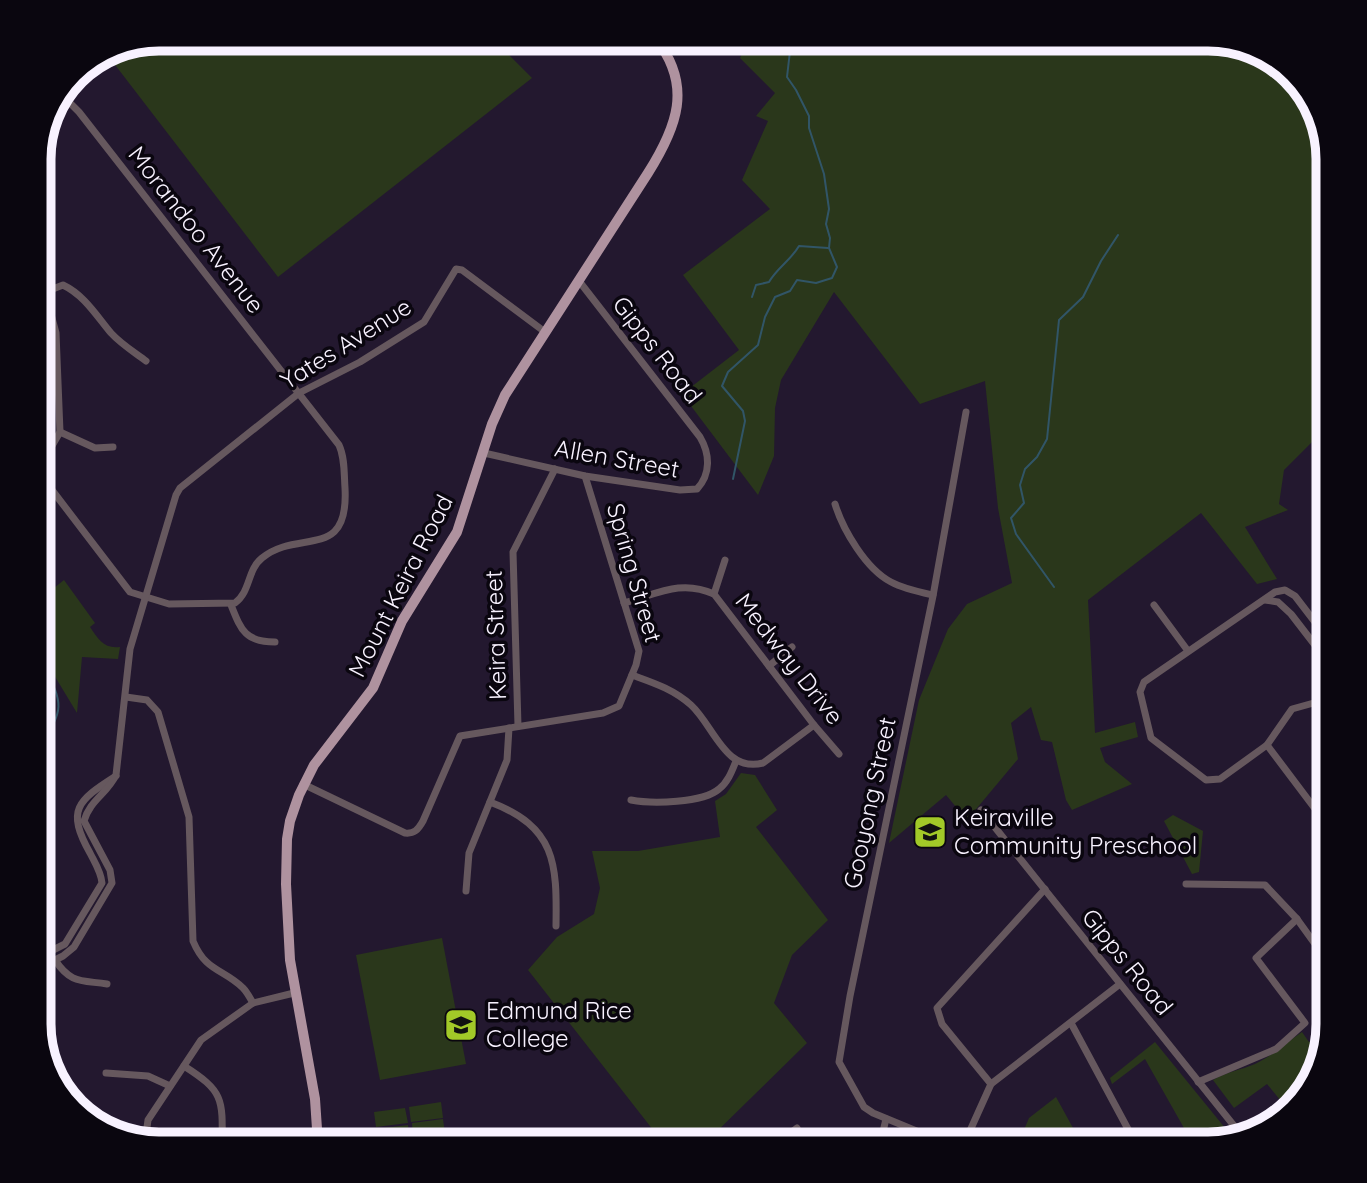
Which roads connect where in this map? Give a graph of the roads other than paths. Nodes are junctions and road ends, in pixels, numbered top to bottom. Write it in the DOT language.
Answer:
graph roads {
  1 [pos="665,51"];
  2 [pos="68,101"];
  3 [pos="579,281"];
  4 [pos="51,290"];
  5 [pos="51,314"];
  6 [pos="545,332"];
  7 [pos="146,361"];
  8 [pos="299,393"];
  9 [pos="966,412"];
  10 [pos="60,432"];
  11 [pos="704,444"];
  12 [pos="113,447"];
  13 [pos="51,449"];
  14 [pos="484,453"];
  15 [pos="555,469"];
  16 [pos="585,476"];
  17 [pos="51,489"];
  18 [pos="835,504"];
  19 [pos="725,560"];
  20 [pos="714,594"];
  21 [pos="933,595"];
  22 [pos="145,598"];
  23 [pos="1265,600"];
  24 [pos="624,603"];
  25 [pos="231,605"];
  26 [pos="1154,605"];
  27 [pos="1316,623"];
  28 [pos="275,642"];
  29 [pos="1316,646"];
  30 [pos="792,647"];
  31 [pos="1188,651"];
  32 [pos="769,666"];
  33 [pos="632,675"];
  34 [pos="126,697"];
  35 [pos="1316,702"];
  36 [pos="814,725"];
  37 [pos="518,726"];
  38 [pos="509,728"];
  39 [pos="1266,745"];
  40 [pos="839,754"];
  41 [pos="736,761"];
  42 [pos="116,775"];
  43 [pos="303,785"];
  44 [pos="631,800"];
  45 [pos="489,802"];
  46 [pos="981,810"];
  47 [pos="1316,810"];
  48 [pos="1186,884"];
  49 [pos="1045,889"];
  50 [pos="466,891"];
  51 [pos="1297,919"];
  52 [pos="556,926"];
  53 [pos="1316,945"];
  54 [pos="51,951"];
  55 [pos="55,960"];
  56 [pos="51,962"];
  57 [pos="107,984"];
  58 [pos="1120,984"];
  59 [pos="294,993"];
  60 [pos="253,1003"];
  61 [pos="1070,1023"];
  62 [pos="184,1066"];
  63 [pos="106,1073"];
  64 [pos="1198,1082"];
  65 [pos="991,1084"];
  66 [pos="170,1086"];
  67 [pos="886,1119"];
  68 [pos="797,1128"];
  69 [pos="1236,1128"];
  70 [pos="146,1131"];
  71 [pos="222,1132"];
  72 [pos="317,1132"];
  73 [pos="792,1132"];
  74 [pos="883,1132"];
  75 [pos="918,1132"];
  76 [pos="969,1132"];
  77 [pos="1129,1132"];
  1 -- 3 [label="main road, Mount Keira Road"];
  2 -- 8 [label="street, Morandoo Avenue"];
  3 -- 6 [label="main road, Mount Keira Road"];
  3 -- 11 [label="street, Gipps Road"];
  4 -- 7 [label="street"];
  5 -- 10 [label="street"];
  6 -- 8 [label="street, Yates Avenue"];
  6 -- 14 [label="main road, Mount Keira Road"];
  8 -- 22 [label="street, Yates Avenue"];
  8 -- 25 [label="street, Morandoo Avenue"];
  9 -- 21 [label="street, Gooyong Street"];
  10 -- 12 [label="street"];
  10 -- 13 [label="street"];
  11 -- 16 [label="street, Allen Street"];
  14 -- 15 [label="street, Allen Street"];
  14 -- 43 [label="main road, Mount Keira Road"];
  15 -- 16 [label="street, Allen Street"];
  15 -- 37 [label="street, Keira Street"];
  16 -- 24 [label="street, Spring Street"];
  17 -- 22 [label="street"];
  18 -- 21 [label="street"];
  19 -- 20 [label="street"];
  20 -- 24 [label="street, Medway Drive"];
  20 -- 32 [label="street, Medway Drive"];
  21 -- 67 [label="street, Gooyong Street"];
  22 -- 25 [label="street"];
  22 -- 34 [label="street, Yates Avenue"];
  23 -- 27 [label="street"];
  23 -- 29 [label="street"];
  23 -- 31 [label="street"];
  24 -- 33 [label="street, Spring Street"];
  25 -- 28 [label="street"];
  26 -- 31 [label="street"];
  30 -- 32 [label="street"];
  31 -- 39 [label="street"];
  32 -- 36 [label="street, Medway Drive"];
  33 -- 37 [label="street, Spring Street"];
  33 -- 41 [label="street"];
  34 -- 42 [label="street, Yates Avenue"];
  34 -- 60 [label="street"];
  35 -- 39 [label="street"];
  36 -- 40 [label="street, Medway Drive"];
  36 -- 41 [label="street"];
  37 -- 38 [label="street, Spring Street"];
  38 -- 43 [label="street, Spring Street"];
  38 -- 45 [label="street"];
  39 -- 47 [label="street"];
  41 -- 44 [label="street"];
  42 -- 54 [label="street"];
  42 -- 55 [label="street"];
  43 -- 59 [label="main road, Mount Keira Road"];
  45 -- 50 [label="street"];
  45 -- 52 [label="street"];
  46 -- 49 [label="street, Gipps Road"];
  48 -- 51 [label="street"];
  49 -- 58 [label="street, Gipps Road"];
  49 -- 65 [label="street"];
  51 -- 53 [label="street"];
  51 -- 64 [label="street"];
  55 -- 56 [label="street"];
  55 -- 57 [label="street"];
  58 -- 61 [label="street"];
  58 -- 64 [label="street, Gipps Road"];
  59 -- 60 [label="street"];
  59 -- 72 [label="main road, Mount Keira Road"];
  60 -- 62 [label="street"];
  61 -- 65 [label="street"];
  61 -- 77 [label="street"];
  62 -- 66 [label="street"];
  62 -- 71 [label="street"];
  63 -- 66 [label="street"];
  64 -- 69 [label="street, Gipps Road"];
  65 -- 76 [label="street"];
  66 -- 70 [label="street"];
  67 -- 74 [label="street"];
  67 -- 75 [label="street, Gooyong Street"];
  68 -- 73 [label="street"];
}
